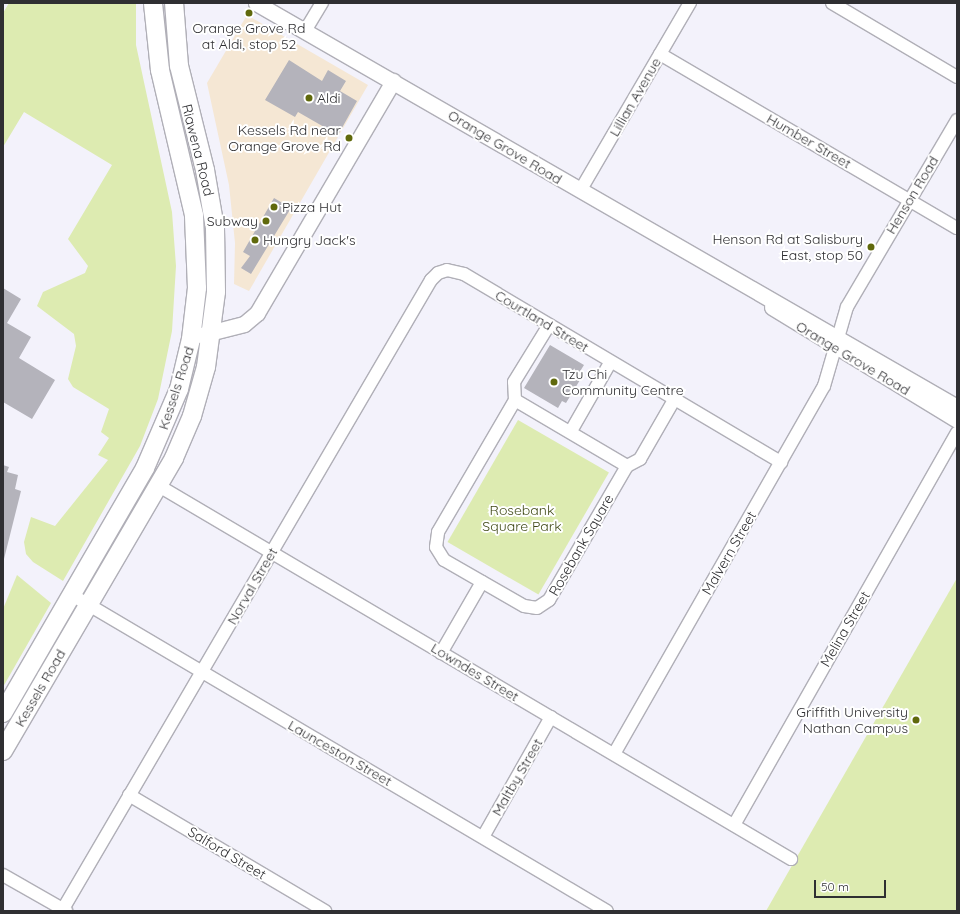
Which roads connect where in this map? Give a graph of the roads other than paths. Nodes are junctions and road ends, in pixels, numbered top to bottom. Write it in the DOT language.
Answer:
graph roads {
  1 [pos="153,3"];
  2 [pos="174,3"];
  3 [pos="256,3"];
  4 [pos="322,3"];
  5 [pos="690,3"];
  6 [pos="832,3"];
  7 [pos="305,31"];
  8 [pos="660,54"];
  9 [pos="957,77"];
  10 [pos="393,81"];
  11 [pos="957,120"];
  12 [pos="580,191"];
  13 [pos="910,200"];
  14 [pos="957,228"];
  15 [pos="447,270"];
  16 [pos="549,325"];
  17 [pos="212,330"];
  18 [pos="191,339"];
  19 [pos="836,342"];
  20 [pos="610,363"];
  21 [pos="515,400"];
  22 [pos="674,400"];
  23 [pos="957,407"];
  24 [pos="192,416"];
  25 [pos="957,420"];
  26 [pos="571,431"];
  27 [pos="957,433"];
  28 [pos="781,462"];
  29 [pos="627,466"];
  30 [pos="159,486"];
  31 [pos="272,552"];
  32 [pos="482,582"];
  33 [pos="72,595"];
  34 [pos="88,605"];
  35 [pos="441,653"];
  36 [pos="202,672"];
  37 [pos="3,713"];
  38 [pos="551,717"];
  39 [pos="3,751"];
  40 [pos="614,754"];
  41 [pos="129,795"];
  42 [pos="734,825"];
  43 [pos="483,837"];
  44 [pos="791,859"];
  45 [pos="3,875"];
  46 [pos="65,910"];
  47 [pos="325,911"];
  48 [pos="607,911"];
  1 -- 18 [label="highway, Riawena Road"];
  2 -- 17 [label="highway, Riawena Road"];
  3 -- 7 [label="main road, Orange Grove Road"];
  4 -- 7 [label="street"];
  5 -- 8 [label="street, Lillian Avenue"];
  6 -- 9 [label="street"];
  7 -- 10 [label="main road, Orange Grove Road"];
  8 -- 12 [label="street, Lillian Avenue"];
  8 -- 13 [label="street, Humber Street"];
  10 -- 12 [label="main road, Orange Grove Road"];
  10 -- 17 [label="main road, Kessels Road"];
  11 -- 13 [label="street, Henson Road"];
  12 -- 19 [label="main road, Orange Grove Road"];
  13 -- 14 [label="street, Humber Street"];
  13 -- 19 [label="street, Henson Road"];
  15 -- 16 [label="street, Courtland Street"];
  15 -- 31 [label="street, Norval Street"];
  16 -- 20 [label="street, Courtland Street"];
  16 -- 21 [label="street, Rosebank Square"];
  17 -- 18 [label="main road, Kessels Road"];
  17 -- 24 [label="highway, Riawena Road"];
  18 -- 33 [label="highway, Kessels Road"];
  19 -- 23 [label="main road, Orange Grove Road"];
  19 -- 25 [label="main road, Orange Grove Road"];
  19 -- 28 [label="street, Malvern Street"];
  20 -- 22 [label="street, Courtland Street"];
  20 -- 26 [label="street"];
  21 -- 26 [label="street"];
  21 -- 32 [label="street, Rosebank Square"];
  22 -- 28 [label="street, Courtland Street"];
  22 -- 29 [label="street, Rosebank Square"];
  24 -- 30 [label="highway, Kessels Road"];
  26 -- 29 [label="street"];
  27 -- 42 [label="street, Melina Street"];
  28 -- 40 [label="street, Malvern Street"];
  29 -- 32 [label="street, Rosebank Square"];
  30 -- 31 [label="street, Lowndes Street"];
  30 -- 34 [label="highway, Kessels Road"];
  31 -- 35 [label="street, Lowndes Street"];
  31 -- 36 [label="street, Norval Street"];
  32 -- 35 [label="street"];
  33 -- 34 [label="street, Launceston Street"];
  33 -- 37 [label="highway, Kessels Road"];
  34 -- 36 [label="street, Launceston Street"];
  34 -- 39 [label="highway, Kessels Road"];
  35 -- 38 [label="street, Lowndes Street"];
  36 -- 41 [label="street, Norval Street"];
  36 -- 43 [label="street, Launceston Street"];
  38 -- 40 [label="street, Lowndes Street"];
  38 -- 43 [label="street, Maltby Street"];
  40 -- 42 [label="street, Lowndes Street"];
  41 -- 46 [label="street, Norval Street"];
  41 -- 47 [label="street, Salford Street"];
  42 -- 44 [label="street, Lowndes Street"];
  43 -- 48 [label="street, Launceston Street"];
  45 -- 46 [label="street"];
}
